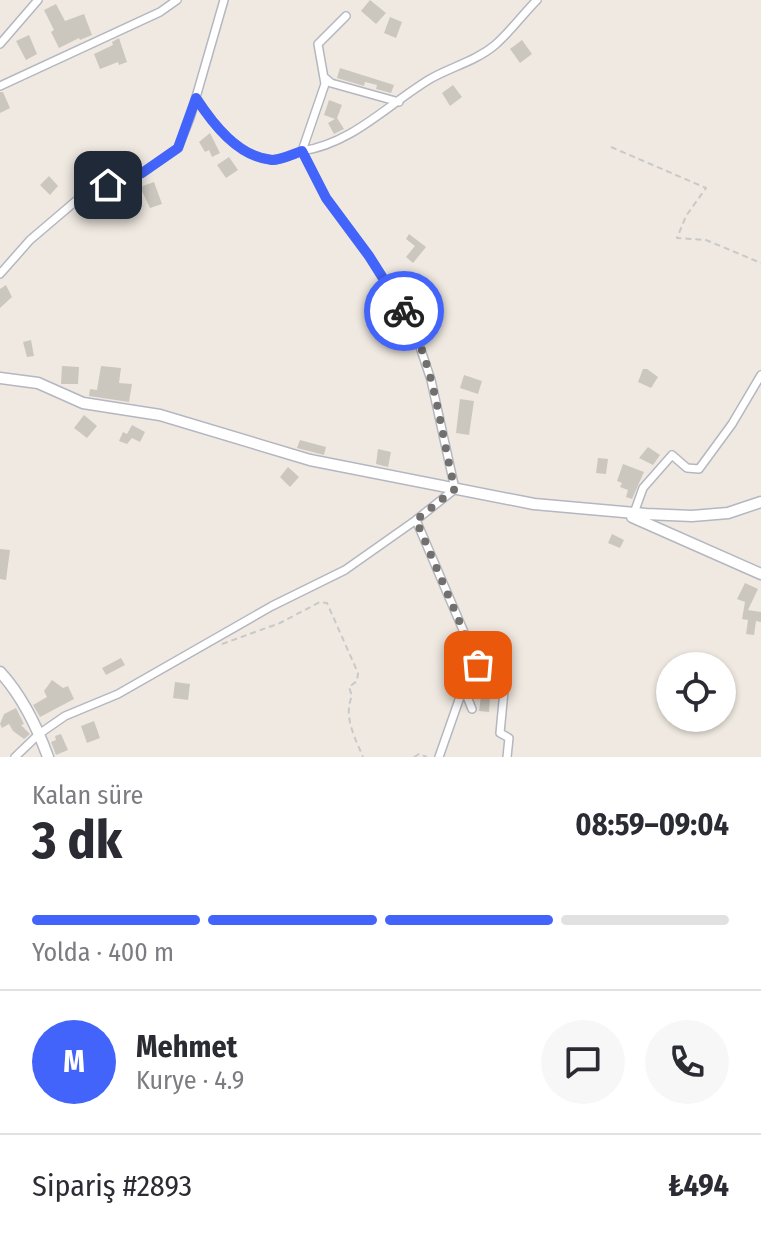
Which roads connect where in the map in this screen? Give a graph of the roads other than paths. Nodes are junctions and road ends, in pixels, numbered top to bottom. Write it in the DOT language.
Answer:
graph roads {
  1 [pos="38,0"];
  2 [pos="177,0"];
  3 [pos="224,0"];
  4 [pos="537,0"];
  5 [pos="346,16"];
  6 [pos="0,44"];
  7 [pos="324,77"];
  8 [pos="0,86"];
  9 [pos="196,98"];
  10 [pos="399,102"];
  11 [pos="302,151"];
  12 [pos="0,274"];
  13 [pos="761,375"];
  14 [pos="0,378"];
  15 [pos="455,489"];
  16 [pos="761,502"];
  17 [pos="615,510"];
  18 [pos="634,513"];
  19 [pos="416,520"];
  20 [pos="761,574"];
  21 [pos="476,661"];
  22 [pos="0,672"];
  23 [pos="472,709"];
  24 [pos="39,734"];
  25 [pos="15,757"];
  26 [pos="48,757"];
  27 [pos="439,757"];
  28 [pos="507,757"];
  1 -- 6 [label="street"];
  2 -- 8 [label="street"];
  3 -- 9 [label="street"];
  4 -- 10 [label="street"];
  5 -- 7 [label="street"];
  7 -- 10 [label="street"];
  7 -- 11 [label="street"];
  9 -- 11 [label="street"];
  9 -- 12 [label="street"];
  10 -- 11 [label="street"];
  11 -- 15 [label="street"];
  13 -- 18 [label="street"];
  14 -- 15 [label="street"];
  15 -- 17 [label="street"];
  15 -- 19 [label="street"];
  16 -- 18 [label="street"];
  17 -- 18 [label="street"];
  17 -- 20 [label="street"];
  19 -- 21 [label="street"];
  19 -- 24 [label="street"];
  21 -- 23 [label="street"];
  21 -- 27 [label="street"];
  21 -- 28 [label="street"];
  22 -- 24 [label="street"];
  24 -- 25 [label="street"];
  24 -- 26 [label="street"];
}
